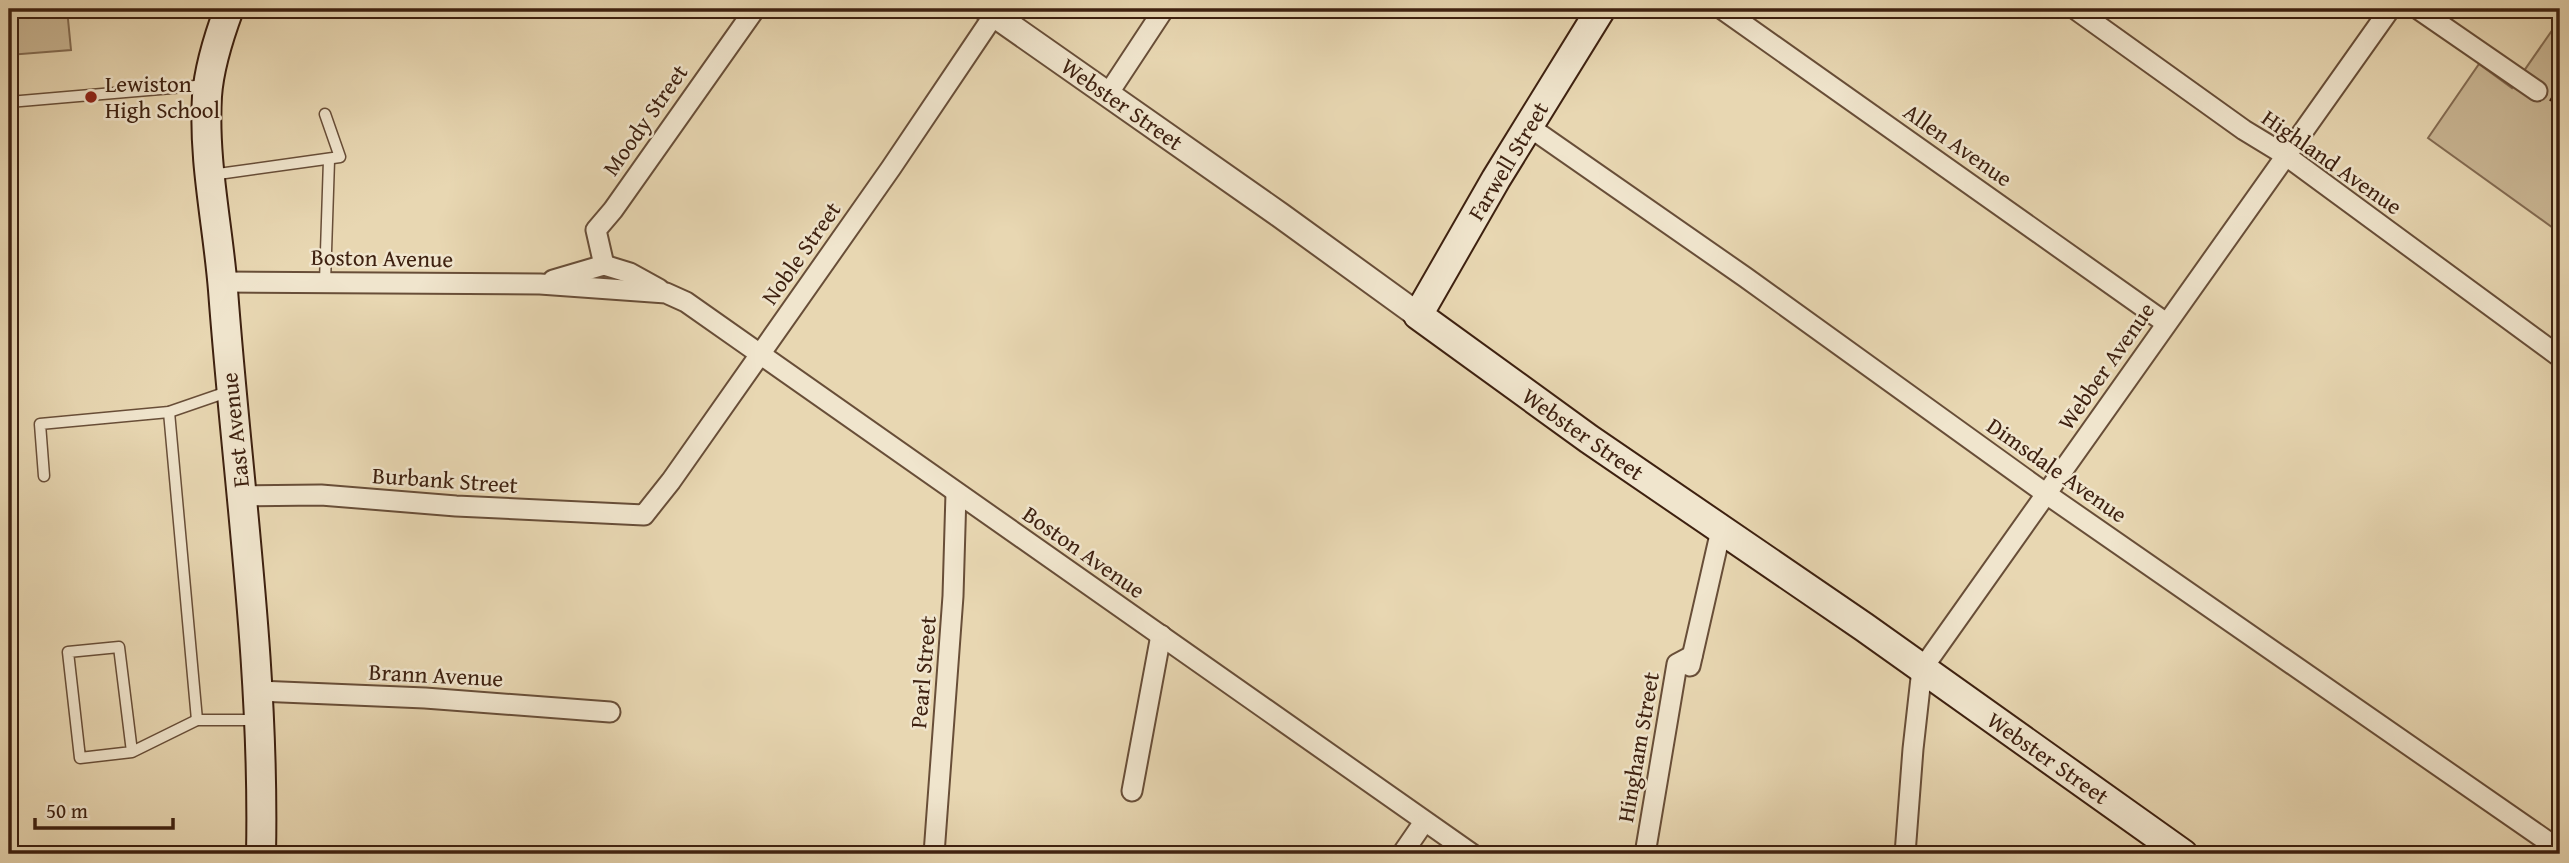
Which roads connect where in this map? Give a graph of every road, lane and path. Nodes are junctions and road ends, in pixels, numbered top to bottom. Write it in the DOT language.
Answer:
graph roads {
  1 [pos="229,9"];
  2 [pos="755,9"];
  3 [pos="1164,9"];
  4 [pos="1601,9"];
  5 [pos="1722,9"];
  6 [pos="2075,9"];
  7 [pos="2390,9"];
  8 [pos="2418,9"];
  9 [pos="990,12"];
  10 [pos="209,85"];
  11 [pos="2537,91"];
  12 [pos="1108,94"];
  13 [pos="9,102"];
  14 [pos="325,114"];
  15 [pos="1528,126"];
  16 [pos="2285,155"];
  17 [pos="329,160"];
  18 [pos="210,175"];
  19 [pos="604,265"];
  20 [pos="223,282"];
  21 [pos="325,282"];
  22 [pos="540,284"];
  23 [pos="666,293"];
  24 [pos="1418,315"];
  25 [pos="2166,323"];
  26 [pos="760,354"];
  27 [pos="2560,357"];
  28 [pos="231,390"];
  29 [pos="170,412"];
  30 [pos="44,476"];
  31 [pos="956,493"];
  32 [pos="2045,493"];
  33 [pos="242,496"];
  34 [pos="644,515"];
  35 [pos="1721,530"];
  36 [pos="1161,635"];
  37 [pos="1692,656"];
  38 [pos="1922,669"];
  39 [pos="1685,687"];
  40 [pos="258,691"];
  41 [pos="610,712"];
  42 [pos="197,720"];
  43 [pos="259,720"];
  44 [pos="132,752"];
  45 [pos="1132,791"];
  46 [pos="1424,822"];
  47 [pos="2560,850"];
  48 [pos="261,854"];
  49 [pos="934,854"];
  50 [pos="1402,854"];
  51 [pos="1472,854"];
  52 [pos="1645,854"];
  53 [pos="1905,854"];
  54 [pos="2183,854"];
  1 -- 10 [label="main road, East Avenue"];
  2 -- 19 [label="street, Moody Street"];
  3 -- 12 [label="street"];
  4 -- 15 [label="main road, Farwell Street"];
  5 -- 25 [label="street, Allen Avenue"];
  6 -- 16 [label="street, Highland Avenue"];
  7 -- 16 [label="street, Webber Avenue"];
  8 -- 11 [label="street"];
  9 -- 12 [label="street, Webster Street"];
  9 -- 26 [label="street, Noble Street"];
  10 -- 13 [label="lane"];
  10 -- 18 [label="main road, East Avenue"];
  12 -- 24 [label="street, Webster Street"];
  14 -- 17 [label="lane"];
  15 -- 24 [label="main road, Farwell Street"];
  15 -- 32 [label="street, Dimsdale Avenue"];
  16 -- 25 [label="street, Webber Avenue"];
  16 -- 27 [label="street, Highland Avenue"];
  17 -- 18 [label="lane"];
  17 -- 21 [label="lane"];
  18 -- 20 [label="main road, East Avenue"];
  19 -- 22 [label="street, Boston Avenue"];
  19 -- 23 [label="street, Boston Avenue"];
  20 -- 21 [label="street, Boston Avenue"];
  20 -- 28 [label="main road, East Avenue"];
  21 -- 22 [label="street, Boston Avenue"];
  22 -- 23 [label="street, Boston Avenue"];
  23 -- 26 [label="street, Boston Avenue"];
  24 -- 35 [label="main road, Webster Street"];
  25 -- 32 [label="street, Webber Avenue"];
  26 -- 31 [label="street, Boston Avenue"];
  26 -- 34 [label="street, Noble Street"];
  28 -- 29 [label="lane"];
  28 -- 33 [label="main road, East Avenue"];
  29 -- 30 [label="lane"];
  29 -- 42 [label="lane"];
  31 -- 36 [label="street, Boston Avenue"];
  31 -- 49 [label="street, Pearl Street"];
  32 -- 38 [label="street, Webber Avenue"];
  32 -- 47 [label="street, Dimsdale Avenue"];
  33 -- 34 [label="street, Burbank Street"];
  33 -- 40 [label="main road, East Avenue"];
  35 -- 37 [label="street"];
  35 -- 38 [label="main road, Webster Street"];
  36 -- 45 [label="street"];
  36 -- 46 [label="street, Boston Avenue"];
  37 -- 39 [label="street"];
  37 -- 52 [label="street, Hingham Street"];
  38 -- 53 [label="street, Webber Avenue"];
  38 -- 54 [label="main road, Webster Street"];
  40 -- 41 [label="street, Brann Avenue"];
  40 -- 43 [label="main road, East Avenue"];
  42 -- 43 [label="lane"];
  42 -- 44 [label="lane"];
  43 -- 48 [label="main road, East Avenue"];
  44 -- 44 [label="lane"];
  46 -- 50 [label="street"];
  46 -- 51 [label="street, Boston Avenue"];
}
